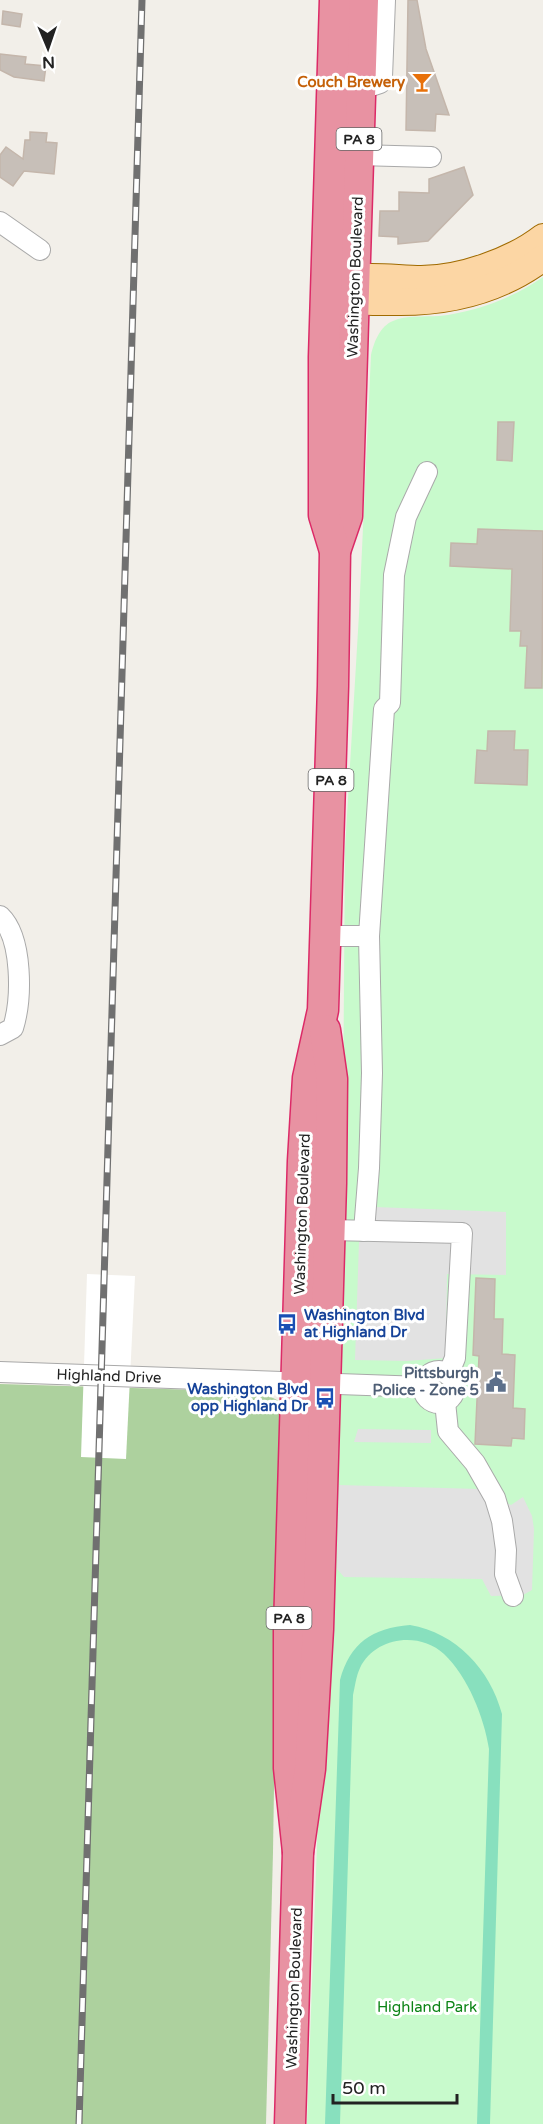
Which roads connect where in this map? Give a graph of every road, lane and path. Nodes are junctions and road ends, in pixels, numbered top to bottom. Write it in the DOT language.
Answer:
graph roads {
  1 [pos="335,0"];
  2 [pos="363,0"];
  3 [pos="385,0"];
  4 [pos="346,84"];
  5 [pos="358,155"];
  6 [pos="431,157"];
  7 [pos="0,222"];
  8 [pos="543,237"];
  9 [pos="40,250"];
  10 [pos="543,258"];
  11 [pos="326,290"];
  12 [pos="354,290"];
  13 [pos="427,472"];
  14 [pos="335,551"];
  15 [pos="0,916"];
  16 [pos="325,936"];
  17 [pos="369,936"];
  18 [pos="323,1010"];
  19 [pos="0,1035"];
  20 [pos="330,1230"];
  21 [pos="364,1231"];
  22 [pos="0,1372"];
  23 [pos="448,1375"];
  24 [pos="311,1383"];
  25 [pos="423,1387"];
  26 [pos="445,1402"];
  27 [pos="513,1596"];
  28 [pos="290,2124"];
  1 -- 4 [label="highway, Washington Boulevard / PA 8"];
  2 -- 4 [label="highway, Washington Boulevard / PA 8"];
  3 -- 4 [label="street"];
  4 -- 5 [label="highway, Washington Boulevard / PA 8"];
  4 -- 11 [label="highway, Washington Boulevard / PA 8"];
  5 -- 6 [label="street"];
  5 -- 12 [label="highway, Washington Boulevard / PA 8"];
  7 -- 9 [label="street"];
  8 -- 12 [label="main road"];
  10 -- 12 [label="main road"];
  11 -- 12 [label="main road"];
  11 -- 14 [label="highway, Washington Boulevard / PA 8"];
  12 -- 14 [label="highway, Washington Boulevard / PA 8"];
  13 -- 17 [label="street"];
  14 -- 16 [label="highway, Washington Boulevard / PA 8"];
  15 -- 19 [label="street"];
  16 -- 17 [label="street"];
  16 -- 18 [label="highway, Washington Boulevard / PA 8"];
  17 -- 21 [label="street"];
  18 -- 20 [label="highway, Washington Boulevard / PA 8"];
  18 -- 24 [label="highway, Washington Boulevard / PA 8"];
  20 -- 21 [label="street"];
  20 -- 24 [label="highway, Washington Boulevard / PA 8"];
  21 -- 23 [label="street"];
  22 -- 24 [label="street, Highland Drive"];
  23 -- 25 [label="street"];
  23 -- 26 [label="street"];
  24 -- 25 [label="street, Highland Drive"];
  24 -- 28 [label="highway, Washington Boulevard / PA 8"];
  25 -- 26 [label="street"];
  26 -- 27 [label="street"];
}
